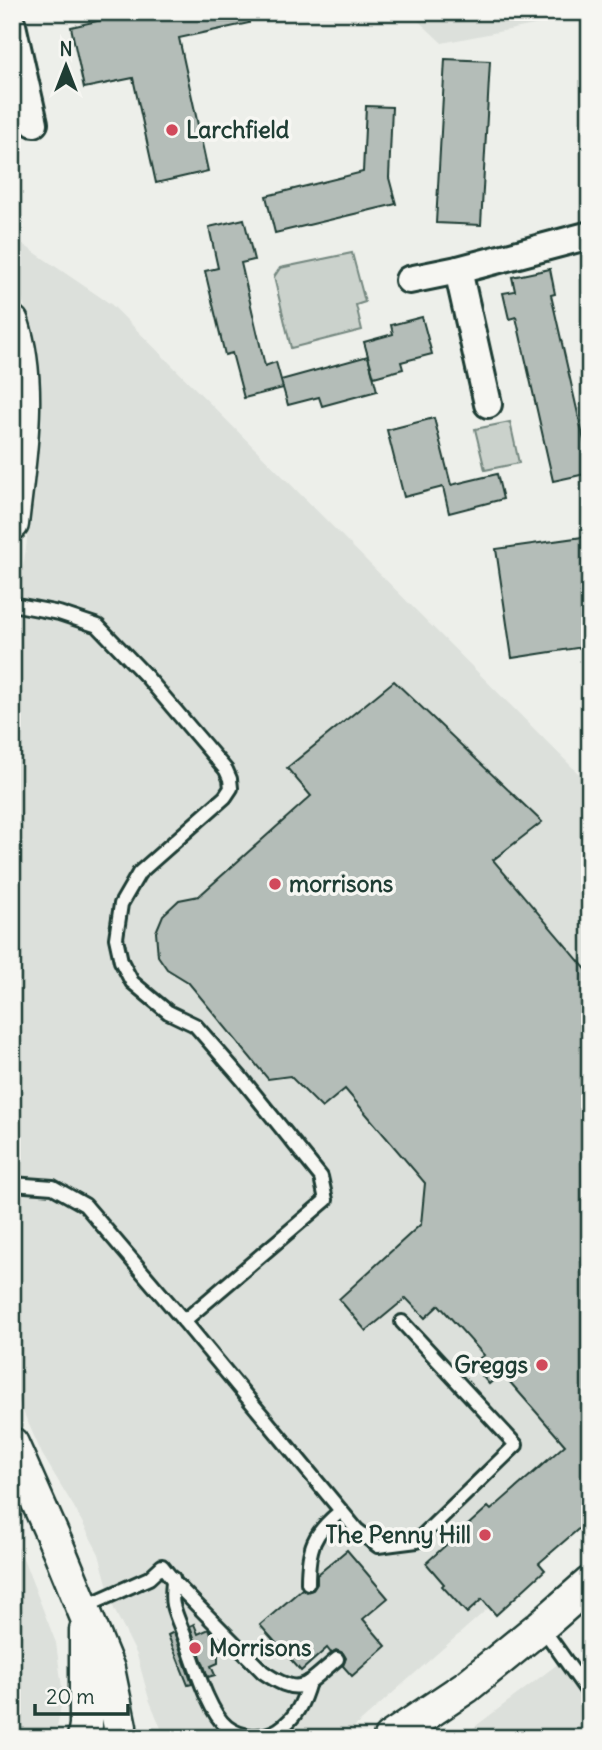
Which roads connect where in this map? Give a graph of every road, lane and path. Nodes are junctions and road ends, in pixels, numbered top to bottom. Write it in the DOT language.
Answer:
graph roads {
  1 [pos="12,25"];
  2 [pos="34,123"];
  3 [pos="590,234"];
  4 [pos="458,270"];
  5 [pos="409,280"];
  6 [pos="12,322"];
  7 [pos="488,404"];
  8 [pos="12,524"];
  9 [pos="12,604"];
  10 [pos="12,1184"];
  11 [pos="184,1321"];
  12 [pos="402,1322"];
  13 [pos="12,1444"];
  14 [pos="341,1511"];
  15 [pos="173,1578"];
  16 [pos="309,1583"];
  17 [pos="590,1583"];
  18 [pos="84,1613"];
  19 [pos="541,1626"];
  20 [pos="337,1659"];
  21 [pos="309,1682"];
  22 [pos="590,1695"];
  23 [pos="122,1734"];
  24 [pos="84,1738"];
  25 [pos="390,1738"];
  1 -- 2 [label="street"];
  3 -- 4 [label="street"];
  4 -- 5 [label="street"];
  4 -- 7 [label="street"];
  6 -- 8 [label="street"];
  9 -- 11 [label="lane"];
  10 -- 11 [label="lane"];
  11 -- 14 [label="lane"];
  12 -- 14 [label="lane"];
  13 -- 18 [label="street"];
  14 -- 16 [label="lane"];
  15 -- 18 [label="lane"];
  15 -- 21 [label="lane"];
  15 -- 21 [label="lane"];
  17 -- 19 [label="street"];
  18 -- 23 [label="street"];
  18 -- 24 [label="street"];
  19 -- 22 [label="lane"];
  19 -- 25 [label="street"];
  20 -- 21 [label="lane"];
}
